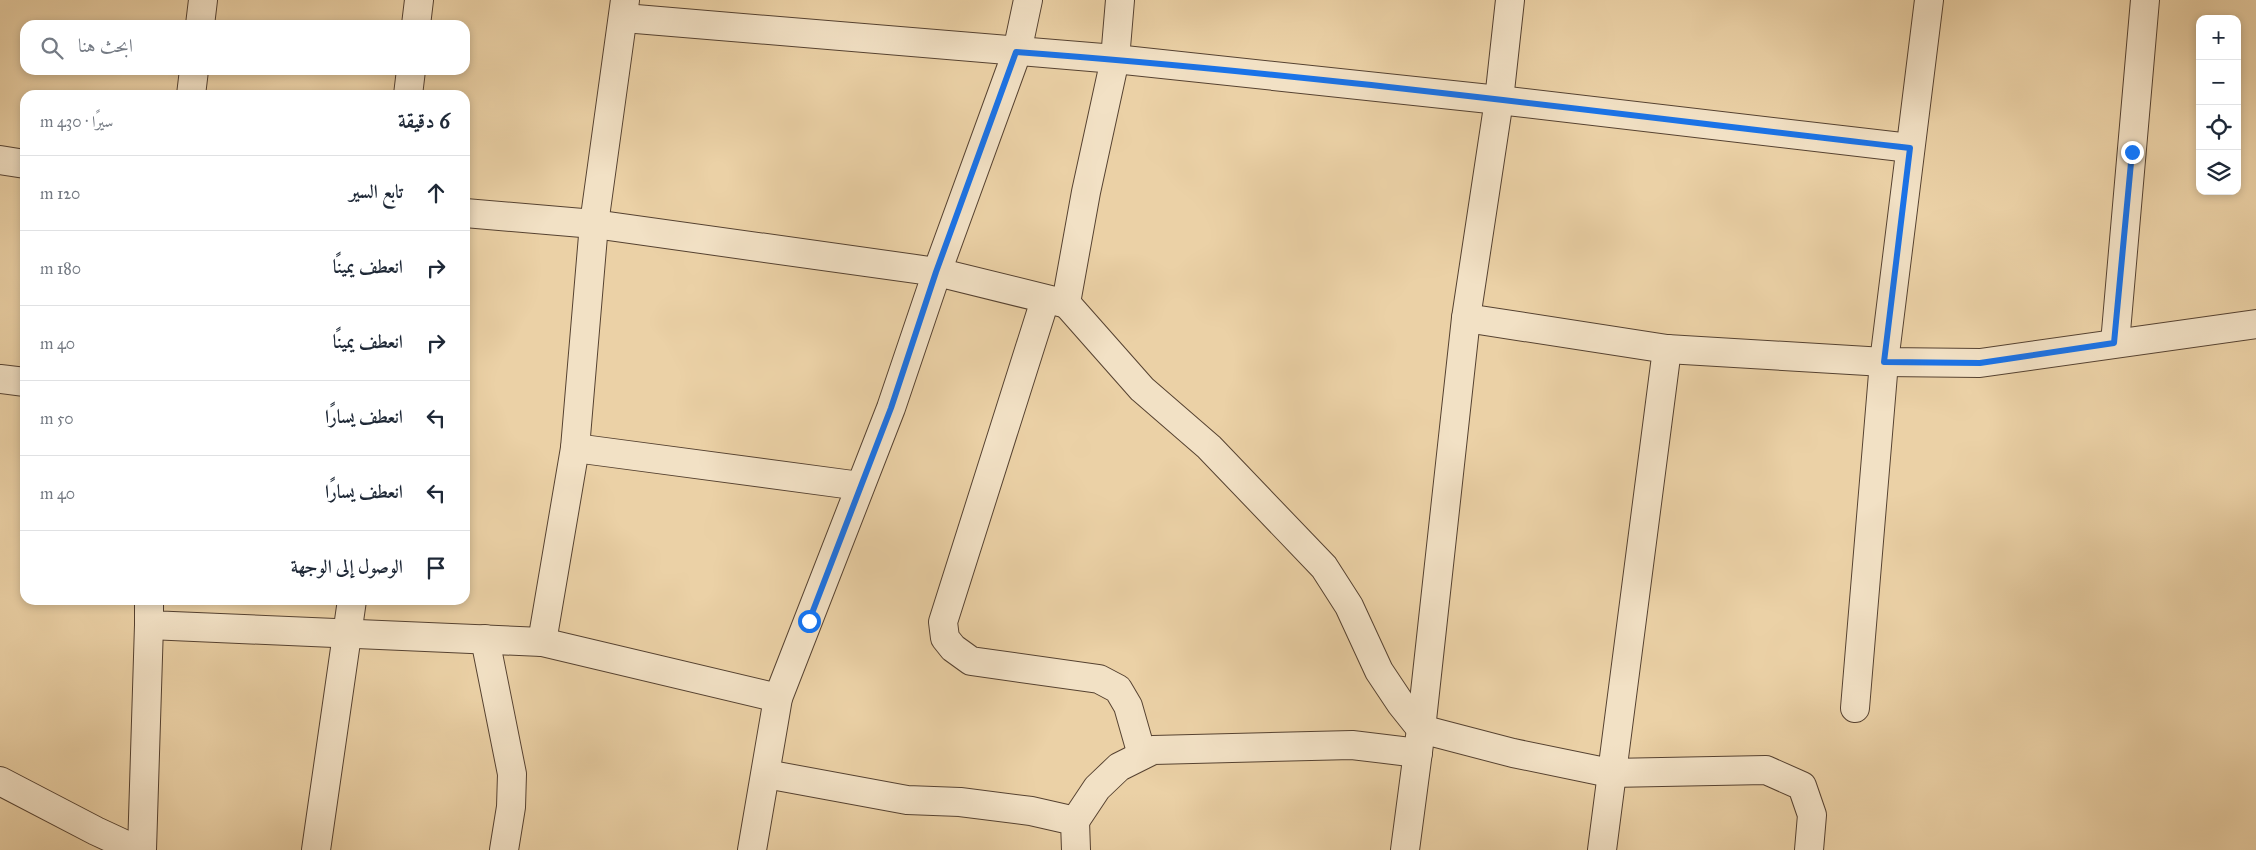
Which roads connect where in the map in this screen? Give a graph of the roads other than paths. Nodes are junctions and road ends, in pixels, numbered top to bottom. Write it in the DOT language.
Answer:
graph roads {
  1 [pos="203,0"];
  2 [pos="419,0"];
  3 [pos="1028,0"];
  4 [pos="1120,0"];
  5 [pos="1510,0"];
  6 [pos="1929,0"];
  7 [pos="2145,0"];
  8 [pos="625,9"];
  9 [pos="201,20"];
  10 [pos="417,20"];
  11 [pos="1016,52"];
  12 [pos="1115,59"];
  13 [pos="193,75"];
  14 [pos="410,75"];
  15 [pos="192,90"];
  16 [pos="409,90"];
  17 [pos="1499,100"];
  18 [pos="1910,148"];
  19 [pos="0,160"];
  20 [pos="20,163"];
  21 [pos="470,213"];
  22 [pos="594,224"];
  23 [pos="936,272"];
  24 [pos="1056,302"];
  25 [pos="1466,318"];
  26 [pos="2256,324"];
  27 [pos="2114,343"];
  28 [pos="1667,349"];
  29 [pos="1884,362"];
  30 [pos="0,379"];
  31 [pos="20,381"];
  32 [pos="575,448"];
  33 [pos="860,486"];
  34 [pos="351,605"];
  35 [pos="149,613"];
  36 [pos="348,633"];
  37 [pos="485,639"];
  38 [pos="542,642"];
  39 [pos="778,698"];
  40 [pos="1854,708"];
  41 [pos="1420,741"];
  42 [pos="1142,755"];
  43 [pos="1610,773"];
  44 [pos="766,774"];
  45 [pos="0,781"];
  46 [pos="1074,821"];
  47 [pos="137,850"];
  48 [pos="142,850"];
  49 [pos="316,850"];
  50 [pos="504,850"];
  51 [pos="752,850"];
  52 [pos="1076,850"];
  53 [pos="1405,850"];
  54 [pos="1602,850"];
  55 [pos="1808,850"];
  1 -- 9 [label="street"];
  2 -- 10 [label="street"];
  3 -- 11 [label="street"];
  4 -- 12 [label="street"];
  5 -- 17 [label="street"];
  6 -- 18 [label="street"];
  7 -- 27 [label="street"];
  8 -- 11 [label="street"];
  8 -- 22 [label="street"];
  11 -- 12 [label="street"];
  11 -- 23 [label="street"];
  12 -- 17 [label="street"];
  12 -- 24 [label="street"];
  13 -- 15 [label="street"];
  14 -- 16 [label="street"];
  17 -- 18 [label="street"];
  17 -- 25 [label="street"];
  18 -- 29 [label="street"];
  19 -- 20 [label="street"];
  21 -- 22 [label="street"];
  22 -- 23 [label="street"];
  22 -- 32 [label="street"];
  23 -- 24 [label="street"];
  23 -- 33 [label="street"];
  24 -- 41 [label="street"];
  24 -- 42 [label="street"];
  25 -- 28 [label="street"];
  25 -- 41 [label="street"];
  26 -- 27 [label="street"];
  27 -- 29 [label="street"];
  28 -- 29 [label="street"];
  28 -- 43 [label="street"];
  29 -- 40 [label="street"];
  30 -- 31 [label="street"];
  32 -- 33 [label="street"];
  32 -- 38 [label="street"];
  33 -- 39 [label="street"];
  34 -- 36 [label="street"];
  35 -- 36 [label="street"];
  35 -- 48 [label="street"];
  36 -- 37 [label="street"];
  36 -- 49 [label="street"];
  37 -- 38 [label="street"];
  37 -- 50 [label="street"];
  38 -- 39 [label="street"];
  39 -- 44 [label="street"];
  41 -- 42 [label="street"];
  41 -- 43 [label="street"];
  41 -- 53 [label="street"];
  42 -- 46 [label="street"];
  43 -- 54 [label="street"];
  43 -- 55 [label="street"];
  44 -- 46 [label="street"];
  44 -- 51 [label="street"];
  45 -- 47 [label="street"];
  46 -- 52 [label="street"];
}
